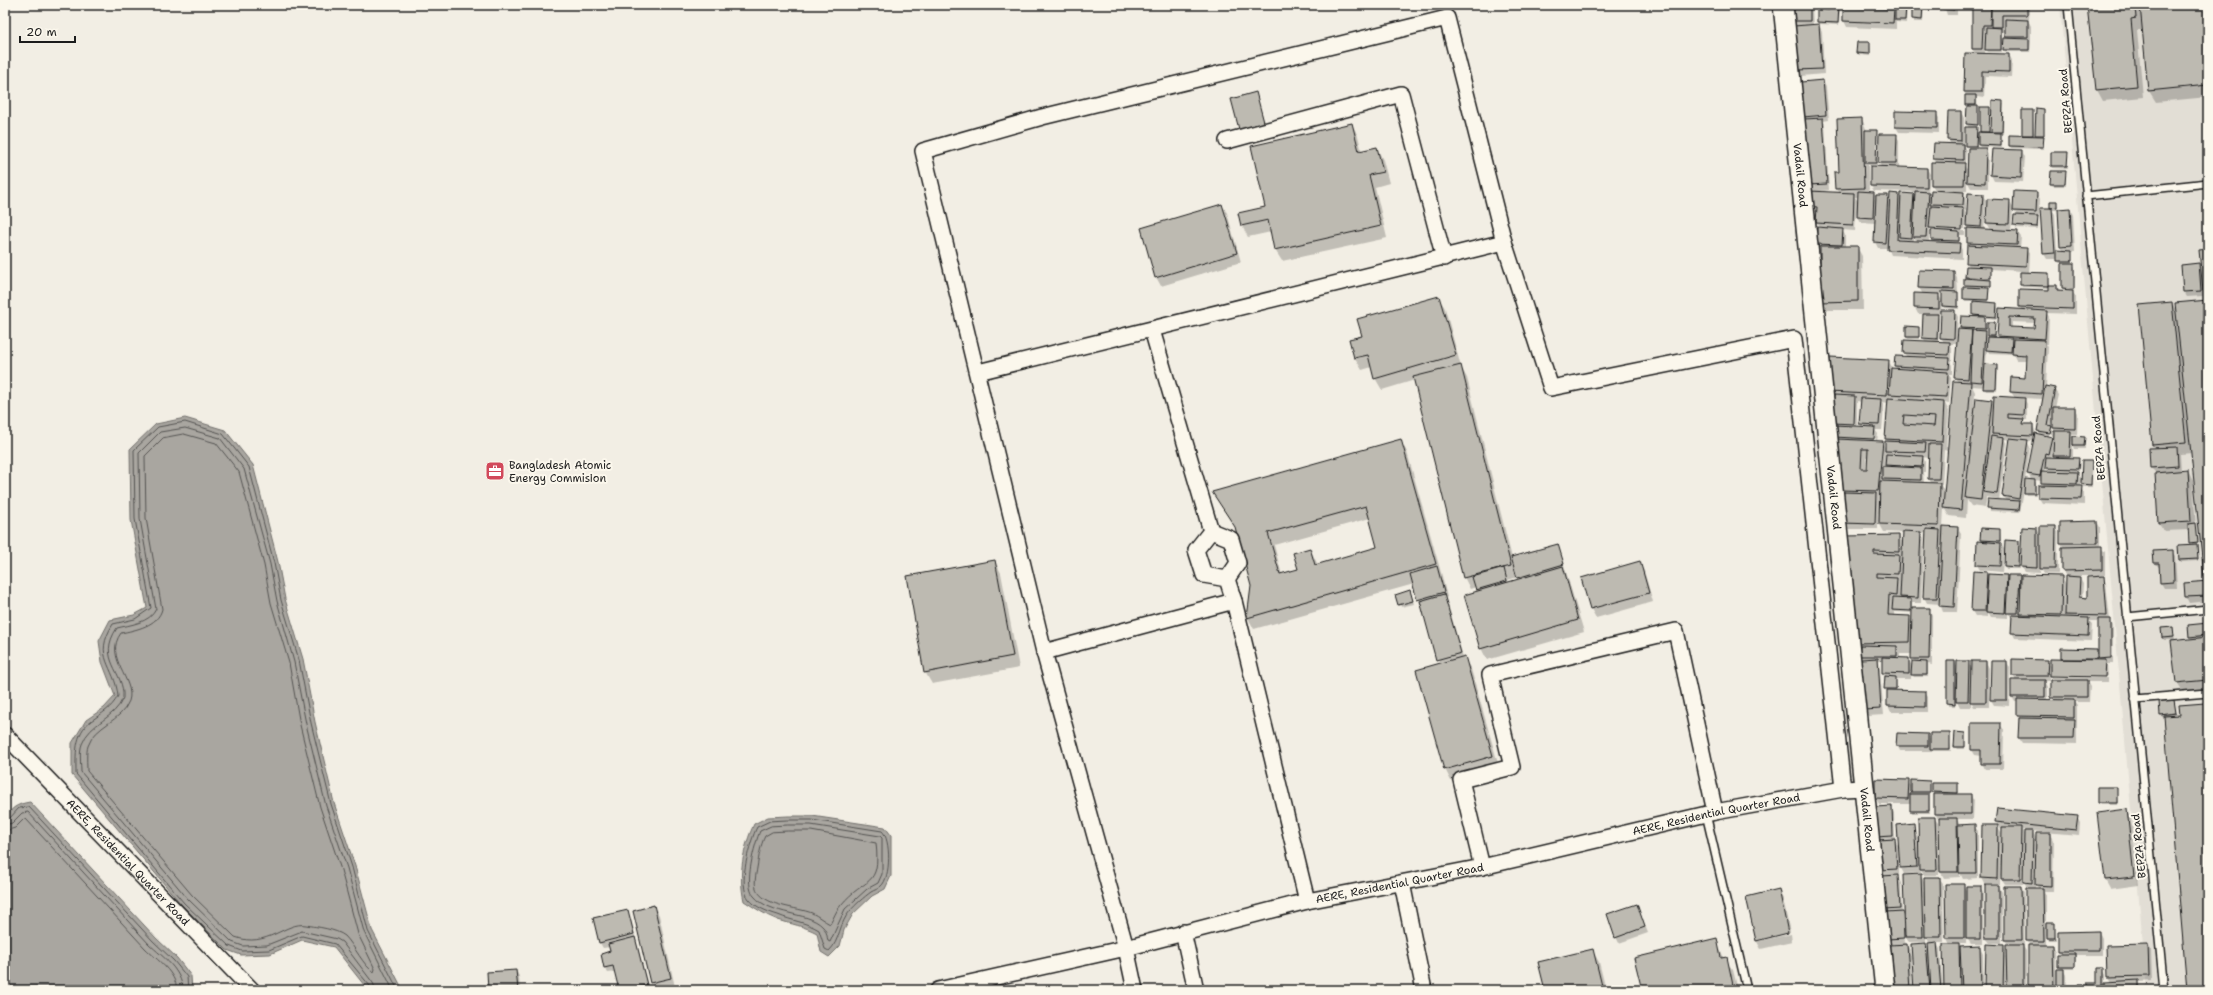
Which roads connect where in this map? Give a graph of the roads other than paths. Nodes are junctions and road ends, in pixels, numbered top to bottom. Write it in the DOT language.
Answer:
graph roads {
  1 [pos="1783,5"];
  2 [pos="2068,5"];
  3 [pos="1227,141"];
  4 [pos="2208,183"];
  5 [pos="2086,196"];
  6 [pos="1504,242"];
  7 [pos="1444,258"];
  8 [pos="1152,330"];
  9 [pos="978,372"];
  10 [pos="1212,531"];
  11 [pos="1227,579"];
  12 [pos="1234,601"];
  13 [pos="2208,609"];
  14 [pos="2127,617"];
  15 [pos="1044,652"];
  16 [pos="2208,693"];
  17 [pos="2135,699"];
  18 [pos="5,735"];
  19 [pos="1864,788"];
  20 [pos="1843,789"];
  21 [pos="1711,813"];
  22 [pos="1482,867"];
  23 [pos="1402,884"];
  24 [pos="1307,901"];
  25 [pos="1183,932"];
  26 [pos="1126,948"];
  27 [pos="252,990"];
  28 [pos="938,990"];
  29 [pos="1135,990"];
  30 [pos="1196,990"];
  31 [pos="1424,990"];
  32 [pos="1747,990"];
  33 [pos="1885,990"];
  34 [pos="2164,990"];
  1 -- 19 [label="street, Vadail Road"];
  2 -- 5 [label="lane, BEPZA Road"];
  3 -- 7 [label="street"];
  4 -- 5 [label="lane"];
  5 -- 14 [label="lane, BEPZA Road"];
  6 -- 7 [label="street"];
  6 -- 9 [label="street"];
  6 -- 20 [label="street"];
  7 -- 8 [label="street"];
  8 -- 9 [label="street"];
  8 -- 10 [label="street"];
  9 -- 15 [label="street"];
  10 -- 11 [label="street"];
  10 -- 11 [label="street"];
  11 -- 12 [label="street"];
  12 -- 15 [label="street"];
  12 -- 24 [label="street"];
  13 -- 14 [label="lane"];
  14 -- 17 [label="lane, BEPZA Road"];
  15 -- 26 [label="street"];
  16 -- 17 [label="lane"];
  17 -- 34 [label="lane, BEPZA Road"];
  18 -- 27 [label="street, AERE, Residential Quarter Road"];
  19 -- 20 [label="street, AERE, Residential Quarter Road"];
  19 -- 33 [label="street, Vadail Road"];
  20 -- 21 [label="street, AERE, Residential Quarter Road"];
  21 -- 22 [label="street, AERE, Residential Quarter Road"];
  21 -- 22 [label="street"];
  21 -- 32 [label="lane"];
  22 -- 23 [label="street, AERE, Residential Quarter Road"];
  23 -- 24 [label="street, AERE, Residential Quarter Road"];
  23 -- 31 [label="street"];
  24 -- 25 [label="street, AERE, Residential Quarter Road"];
  25 -- 26 [label="street, AERE, Residential Quarter Road"];
  25 -- 30 [label="street"];
  26 -- 28 [label="street, AERE, Residential Quarter Road"];
  26 -- 29 [label="street"];
}
